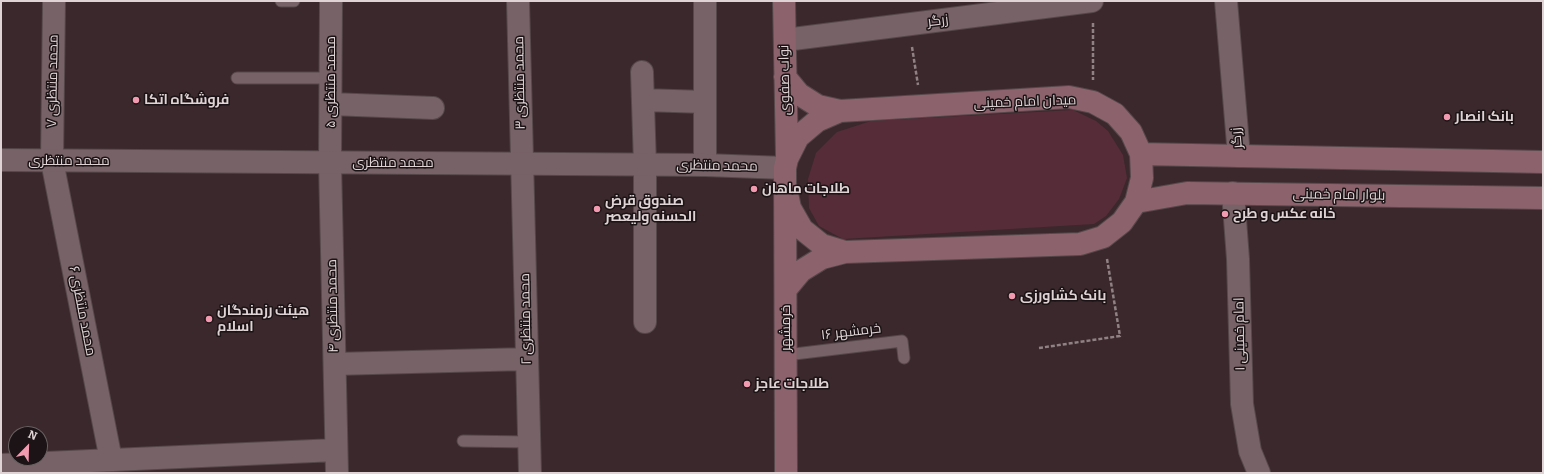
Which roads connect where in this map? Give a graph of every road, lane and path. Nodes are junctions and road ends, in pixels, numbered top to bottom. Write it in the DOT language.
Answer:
graph roads {
  1 [pos="54,1"];
  2 [pos="294,1"];
  3 [pos="331,1"];
  4 [pos="518,1"];
  5 [pos="705,1"];
  6 [pos="784,1"];
  7 [pos="1226,1"];
  8 [pos="281,2"];
  9 [pos="1093,9"];
  10 [pos="909,24"];
  11 [pos="784,40"];
  12 [pos="642,72"];
  13 [pos="785,77"];
  14 [pos="237,78"];
  15 [pos="331,78"];
  16 [pos="643,100"];
  17 [pos="705,102"];
  18 [pos="1093,102"];
  19 [pos="331,104"];
  20 [pos="922,106"];
  21 [pos="432,108"];
  22 [pos="840,111"];
  23 [pos="1141,154"];
  24 [pos="1238,156"];
  25 [pos="1,160"];
  26 [pos="52,161"];
  27 [pos="1543,162"];
  28 [pos="330,163"];
  29 [pos="522,164"];
  30 [pos="645,165"];
  31 [pos="705,165"];
  32 [pos="786,170"];
  33 [pos="1232,194"];
  34 [pos="1543,198"];
  35 [pos="1136,202"];
  36 [pos="1103,236"];
  37 [pos="845,252"];
  38 [pos="786,289"];
  39 [pos="645,322"];
  40 [pos="1039,348"];
  41 [pos="786,355"];
  42 [pos="527,358"];
  43 [pos="904,358"];
  44 [pos="334,364"];
  45 [pos="463,441"];
  46 [pos="529,442"];
  47 [pos="336,450"];
  48 [pos="111,460"];
  49 [pos="1,465"];
  50 [pos="337,473"];
  51 [pos="530,473"];
  52 [pos="786,473"];
  53 [pos="1260,473"];
  1 -- 26 [label="street, محمد منتظری ۷"];
  2 -- 8 [label="lane"];
  3 -- 15 [label="street, محمد منتظری ۵"];
  4 -- 29 [label="street, محمد منتظری ۳"];
  5 -- 17 [label="street"];
  6 -- 11 [label="main road, نواب صفوی"];
  7 -- 24 [label="street, زرگر"];
  9 -- 10 [label="street, زرگر"];
  9 -- 18 [label="path"];
  10 -- 11 [label="street, زرگر"];
  10 -- 20 [label="path"];
  11 -- 13 [label="main road, نواب صفوی"];
  12 -- 16 [label="street"];
  13 -- 22 [label="main road"];
  13 -- 32 [label="main road, نواب صفوی"];
  14 -- 15 [label="lane"];
  15 -- 19 [label="street, محمد منتظری ۵"];
  16 -- 17 [label="street"];
  16 -- 30 [label="street"];
  17 -- 31 [label="street"];
  18 -- 20 [label="main road, میدان امام خمینی"];
  18 -- 23 [label="main road, میدان امام خمینی"];
  19 -- 21 [label="street"];
  19 -- 28 [label="street, محمد منتظری ۵"];
  20 -- 22 [label="main road, میدان امام خمینی"];
  22 -- 32 [label="main road, میدان امام خمینی"];
  23 -- 24 [label="main road"];
  23 -- 35 [label="main road, میدان امام خمینی"];
  24 -- 27 [label="main road"];
  25 -- 26 [label="street, محمد منتظری"];
  26 -- 28 [label="street, محمد منتظری"];
  26 -- 48 [label="street, محمد منتظری ۶"];
  28 -- 29 [label="street, محمد منتظری"];
  28 -- 44 [label="street, محمد منتظری ۴"];
  29 -- 30 [label="street, محمد منتظری"];
  29 -- 42 [label="street, محمد منتظری ۲"];
  30 -- 31 [label="street, محمد منتظری"];
  30 -- 39 [label="street"];
  31 -- 32 [label="street, محمد منتظری"];
  32 -- 37 [label="main road, میدان امام خمینی"];
  32 -- 38 [label="main road, خرمشهر"];
  33 -- 34 [label="main road, بلوار امام خمینی"];
  33 -- 35 [label="main road, بلوار امام خمینی"];
  33 -- 53 [label="street, امام خمینی ۱"];
  35 -- 36 [label="main road, میدان امام خمینی"];
  36 -- 37 [label="main road, میدان امام خمینی"];
  36 -- 40 [label="path"];
  37 -- 38 [label="main road"];
  38 -- 41 [label="main road, خرمشهر"];
  41 -- 43 [label="lane, خرمشهر ۱۶"];
  41 -- 52 [label="main road, خرمشهر"];
  42 -- 44 [label="street"];
  42 -- 46 [label="street, محمد منتظری ۲"];
  44 -- 47 [label="street, محمد منتظری ۴"];
  45 -- 46 [label="lane"];
  46 -- 51 [label="street, محمد منتظری ۲"];
  47 -- 48 [label="street"];
  47 -- 50 [label="street, محمد منتظری ۴"];
  48 -- 49 [label="street"];
}
